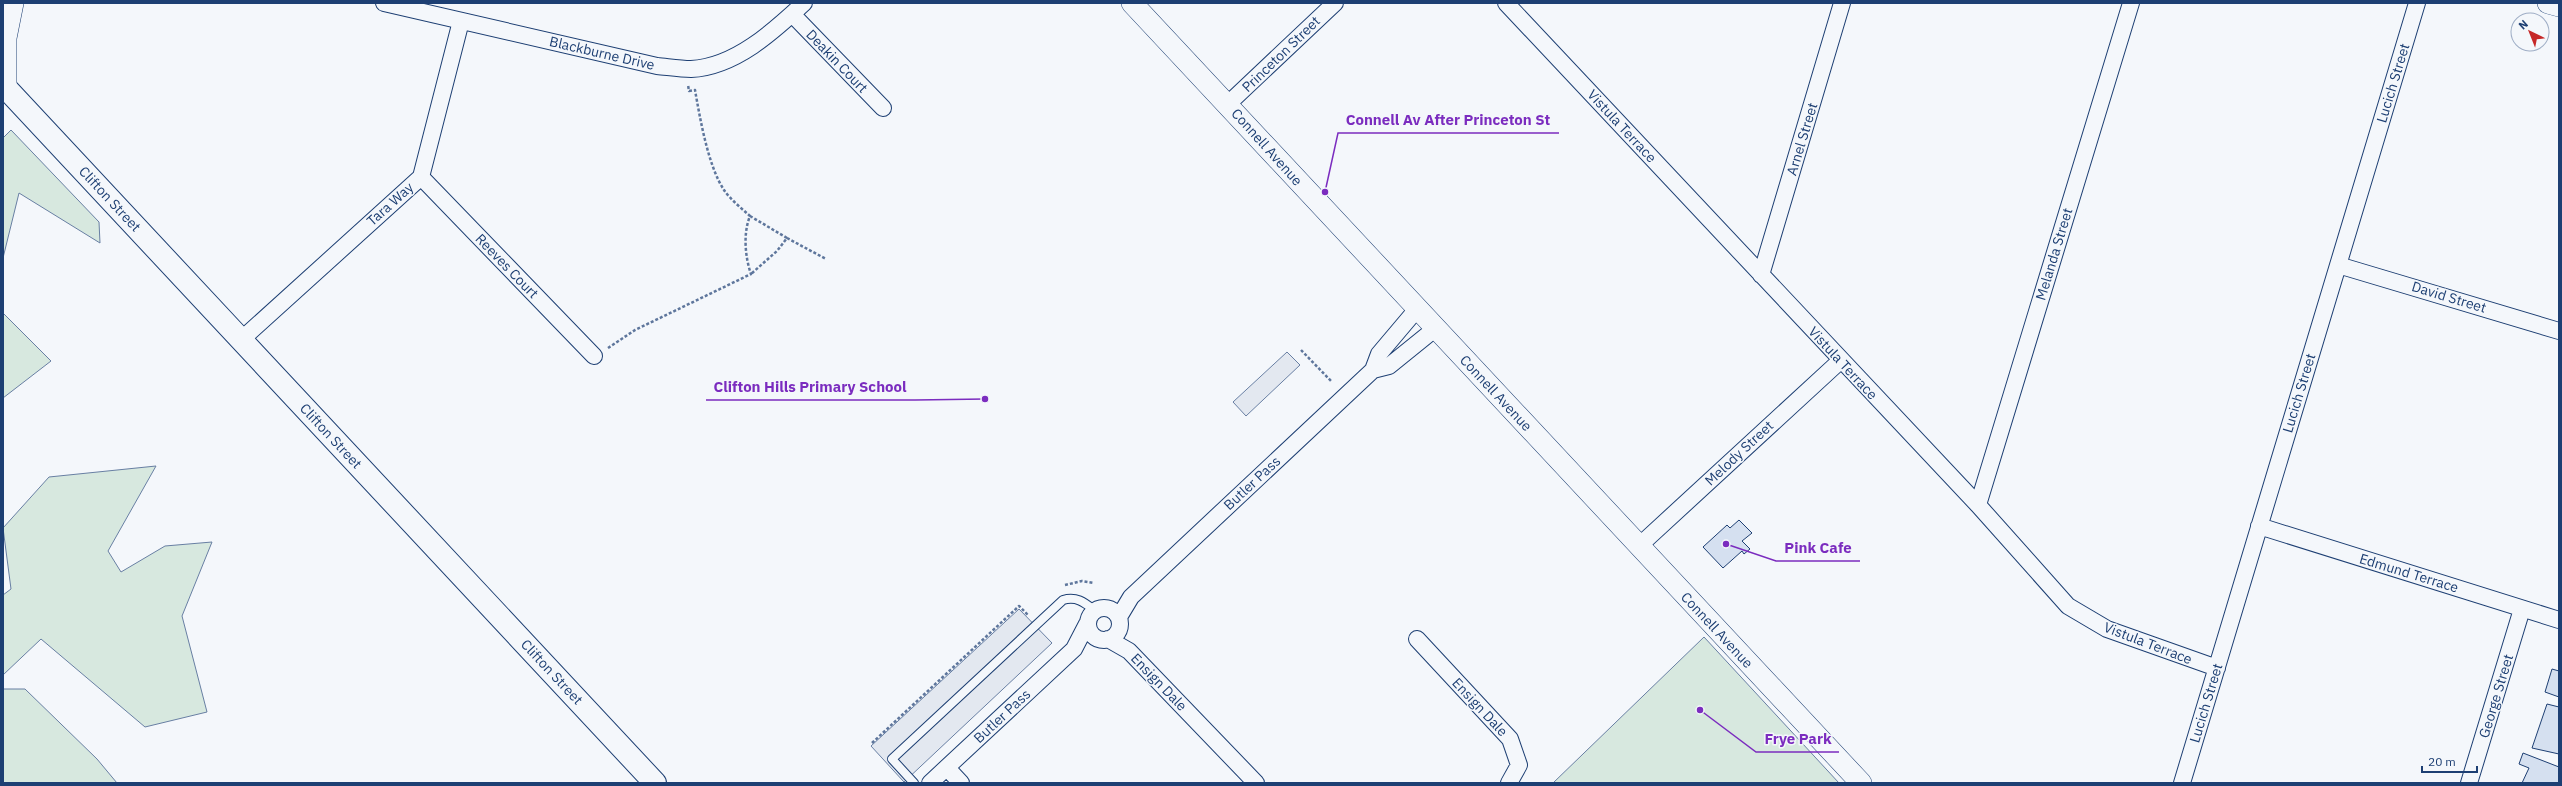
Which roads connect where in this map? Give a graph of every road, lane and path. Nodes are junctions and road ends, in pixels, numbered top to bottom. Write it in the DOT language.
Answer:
graph roads {
  1 [pos="12,3"];
  2 [pos="384,3"];
  3 [pos="804,3"];
  4 [pos="1132,3"];
  5 [pos="1335,3"];
  6 [pos="1506,3"];
  7 [pos="1842,3"];
  8 [pos="2131,3"];
  9 [pos="2417,3"];
  10 [pos="2548,3"];
  11 [pos="2559,6"];
  12 [pos="792,14"];
  13 [pos="461,21"];
  14 [pos="688,82"];
  15 [pos="5,90"];
  16 [pos="1228,104"];
  17 [pos="883,108"];
  18 [pos="421,177"];
  19 [pos="750,216"];
  20 [pos="787,238"];
  21 [pos="826,259"];
  22 [pos="2338,265"];
  23 [pos="751,274"];
  24 [pos="1761,275"];
  25 [pos="1417,309"];
  26 [pos="1436,328"];
  27 [pos="2559,331"];
  28 [pos="241,340"];
  29 [pos="616,344"];
  30 [pos="1301,350"];
  31 [pos="594,356"];
  32 [pos="1840,361"];
  33 [pos="1373,370"];
  34 [pos="1332,382"];
  35 [pos="1978,505"];
  36 [pos="2259,526"];
  37 [pos="1639,546"];
  38 [pos="1094,583"];
  39 [pos="1059,590"];
  40 [pos="1131,597"];
  41 [pos="2522,609"];
  42 [pos="1035,614"];
  43 [pos="1096,614"];
  44 [pos="2559,620"];
  45 [pos="1119,621"];
  46 [pos="1417,639"];
  47 [pos="1105,640"];
  48 [pos="1074,649"];
  49 [pos="1128,651"];
  50 [pos="2217,668"];
  51 [pos="872,743"];
  52 [pos="947,768"];
  53 [pos="655,783"];
  54 [pos="914,783"];
  55 [pos="930,783"];
  56 [pos="961,783"];
  57 [pos="1256,783"];
  58 [pos="1510,783"];
  59 [pos="1861,783"];
  60 [pos="2182,783"];
  61 [pos="2469,783"];
  1 -- 15 [label="street"];
  2 -- 13 [label="street, Blackburne Drive"];
  3 -- 12 [label="street, Blackburne Drive"];
  4 -- 16 [label="street, Connell Avenue"];
  5 -- 16 [label="street, Princeton Street"];
  6 -- 24 [label="street, Vistula Terrace"];
  7 -- 24 [label="street, Arnel Street"];
  8 -- 35 [label="street, Melanda Street"];
  9 -- 22 [label="street, Lucich Street"];
  10 -- 11 [label="street"];
  12 -- 13 [label="street, Blackburne Drive"];
  12 -- 17 [label="street, Deakin Court"];
  13 -- 18 [label="street, Tara Way"];
  14 -- 19 [label="path"];
  15 -- 28 [label="main road, Clifton Street"];
  16 -- 25 [label="street, Connell Avenue"];
  18 -- 28 [label="street, Tara Way"];
  18 -- 31 [label="street, Reeves Court"];
  19 -- 20 [label="path"];
  19 -- 23 [label="path"];
  20 -- 21 [label="path"];
  20 -- 23 [label="path"];
  22 -- 27 [label="street, David Street"];
  22 -- 36 [label="street, Lucich Street"];
  23 -- 29 [label="path"];
  24 -- 32 [label="street, Vistula Terrace"];
  25 -- 26 [label="street, Connell Avenue"];
  25 -- 33 [label="street, Butler Pass"];
  26 -- 33 [label="street, Butler Pass"];
  26 -- 37 [label="street, Connell Avenue"];
  28 -- 53 [label="main road, Clifton Street"];
  30 -- 34 [label="path"];
  32 -- 35 [label="street, Vistula Terrace"];
  32 -- 37 [label="street, Melody Street"];
  33 -- 40 [label="street, Butler Pass"];
  35 -- 50 [label="street, Vistula Terrace"];
  36 -- 41 [label="street, Edmund Terrace"];
  36 -- 50 [label="street, Lucich Street"];
  37 -- 59 [label="street, Connell Avenue"];
  38 -- 39 [label="path"];
  40 -- 43 [label="street, Butler Pass"];
  40 -- 45 [label="street, Butler Pass"];
  41 -- 44 [label="street, Edmund Terrace"];
  41 -- 61 [label="street, George Street"];
  42 -- 51 [label="path"];
  43 -- 45 [label="street"];
  43 -- 47 [label="street"];
  43 -- 48 [label="street, Butler Pass"];
  43 -- 54 [label="lane"];
  45 -- 47 [label="street"];
  45 -- 49 [label="street, Ensign Dale"];
  46 -- 58 [label="street, Ensign Dale"];
  47 -- 48 [label="street, Butler Pass"];
  47 -- 49 [label="street, Ensign Dale"];
  48 -- 52 [label="street, Butler Pass"];
  49 -- 57 [label="street, Ensign Dale"];
  50 -- 60 [label="street, Lucich Street"];
  52 -- 55 [label="street, Butler Pass"];
  52 -- 56 [label="street"];
}
